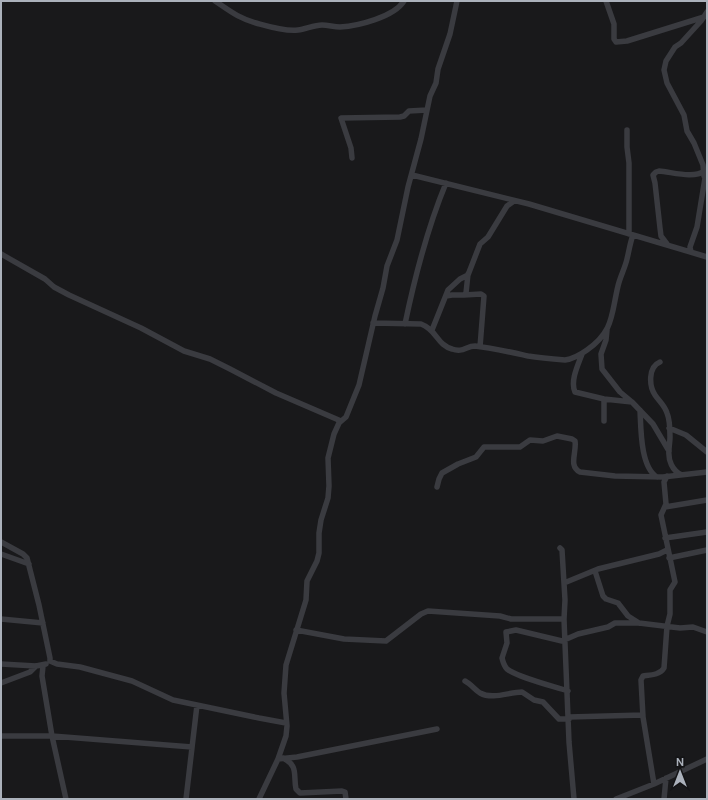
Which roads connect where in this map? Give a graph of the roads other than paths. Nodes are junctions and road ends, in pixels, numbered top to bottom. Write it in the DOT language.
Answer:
graph roads {
  1 [pos="215,1"];
  2 [pos="404,1"];
  3 [pos="457,1"];
  4 [pos="606,1"];
  5 [pos="705,14"];
  6 [pos="428,110"];
  7 [pos="627,130"];
  8 [pos="352,158"];
  9 [pos="704,171"];
  10 [pos="412,175"];
  11 [pos="706,178"];
  12 [pos="446,183"];
  13 [pos="514,201"];
  14 [pos="631,235"];
  15 [pos="667,244"];
  16 [pos="691,252"];
  17 [pos="1,254"];
  18 [pos="707,257"];
  19 [pos="468,274"];
  20 [pos="464,295"];
  21 [pos="446,296"];
  22 [pos="373,323"];
  23 [pos="405,324"];
  24 [pos="607,329"];
  25 [pos="432,330"];
  26 [pos="480,347"];
  27 [pos="582,354"];
  28 [pos="660,362"];
  29 [pos="604,399"];
  30 [pos="632,402"];
  31 [pos="640,410"];
  32 [pos="341,421"];
  33 [pos="604,421"];
  34 [pos="669,428"];
  35 [pos="669,451"];
  36 [pos="707,452"];
  37 [pos="707,472"];
  38 [pos="682,475"];
  39 [pos="667,476"];
  40 [pos="657,477"];
  41 [pos="437,487"];
  42 [pos="707,500"];
  43 [pos="664,507"];
  44 [pos="707,532"];
  45 [pos="666,538"];
  46 [pos="1,542"];
  47 [pos="560,548"];
  48 [pos="667,550"];
  49 [pos="707,550"];
  50 [pos="1,554"];
  51 [pos="669,558"];
  52 [pos="29,564"];
  53 [pos="595,570"];
  54 [pos="564,583"];
  55 [pos="1,619"];
  56 [pos="564,619"];
  57 [pos="43,624"];
  58 [pos="639,624"];
  59 [pos="667,626"];
  60 [pos="296,630"];
  61 [pos="707,632"];
  62 [pos="566,640"];
  63 [pos="50,661"];
  64 [pos="1,664"];
  65 [pos="36,666"];
  66 [pos="43,666"];
  67 [pos="465,681"];
  68 [pos="1,682"];
  69 [pos="568,691"];
  70 [pos="198,706"];
  71 [pos="643,715"];
  72 [pos="569,718"];
  73 [pos="286,723"];
  74 [pos="437,729"];
  75 [pos="1,736"];
  76 [pos="52,736"];
  77 [pos="192,747"];
  78 [pos="281,759"];
  79 [pos="707,759"];
  80 [pos="666,778"];
  81 [pos="654,784"];
  82 [pos="66,799"];
  83 [pos="186,799"];
  84 [pos="259,799"];
  85 [pos="346,799"];
  86 [pos="574,799"];
  87 [pos="616,799"];
  88 [pos="664,799"];
  1 -- 2 [label="street"];
  3 -- 6 [label="street"];
  4 -- 5 [label="street"];
  5 -- 9 [label="street"];
  6 -- 8 [label="street"];
  6 -- 10 [label="street"];
  7 -- 14 [label="street"];
  9 -- 11 [label="street"];
  9 -- 15 [label="street"];
  10 -- 12 [label="street"];
  10 -- 22 [label="street"];
  11 -- 16 [label="street"];
  12 -- 13 [label="street"];
  12 -- 23 [label="street"];
  13 -- 14 [label="street"];
  13 -- 19 [label="street"];
  14 -- 15 [label="street"];
  14 -- 24 [label="street"];
  15 -- 16 [label="street"];
  16 -- 18 [label="street"];
  17 -- 32 [label="street"];
  19 -- 20 [label="street"];
  19 -- 21 [label="street"];
  20 -- 21 [label="street"];
  20 -- 26 [label="street"];
  21 -- 25 [label="street"];
  22 -- 23 [label="street"];
  22 -- 32 [label="street"];
  23 -- 25 [label="street"];
  24 -- 27 [label="street"];
  24 -- 30 [label="street"];
  25 -- 26 [label="street"];
  26 -- 27 [label="street"];
  27 -- 29 [label="street"];
  28 -- 34 [label="street"];
  29 -- 30 [label="street"];
  29 -- 33 [label="street"];
  30 -- 31 [label="street"];
  31 -- 35 [label="street"];
  31 -- 40 [label="street"];
  32 -- 60 [label="street"];
  34 -- 35 [label="street"];
  34 -- 36 [label="street"];
  35 -- 38 [label="street"];
  37 -- 38 [label="street"];
  38 -- 39 [label="street"];
  39 -- 40 [label="street"];
  39 -- 43 [label="street"];
  40 -- 41 [label="street"];
  42 -- 43 [label="street"];
  43 -- 45 [label="street"];
  44 -- 45 [label="street"];
  45 -- 48 [label="street"];
  46 -- 52 [label="street"];
  47 -- 54 [label="street"];
  48 -- 51 [label="street"];
  48 -- 53 [label="street"];
  49 -- 51 [label="street"];
  50 -- 52 [label="street"];
  51 -- 59 [label="street"];
  52 -- 57 [label="street"];
  53 -- 54 [label="street"];
  53 -- 58 [label="street"];
  54 -- 56 [label="street"];
  55 -- 57 [label="street"];
  56 -- 60 [label="street"];
  56 -- 62 [label="street"];
  57 -- 63 [label="street"];
  58 -- 59 [label="street"];
  58 -- 62 [label="street"];
  59 -- 61 [label="street"];
  59 -- 71 [label="street"];
  60 -- 73 [label="street"];
  62 -- 69 [label="street"];
  62 -- 69 [label="street"];
  63 -- 66 [label="street"];
  63 -- 70 [label="street"];
  64 -- 65 [label="street"];
  65 -- 66 [label="street"];
  65 -- 68 [label="street"];
  66 -- 76 [label="street"];
  67 -- 72 [label="street"];
  69 -- 72 [label="street"];
  70 -- 73 [label="street"];
  70 -- 77 [label="street"];
  71 -- 72 [label="street"];
  71 -- 81 [label="street"];
  72 -- 86 [label="street"];
  73 -- 78 [label="street"];
  74 -- 78 [label="street"];
  75 -- 76 [label="street"];
  76 -- 77 [label="street"];
  76 -- 82 [label="street"];
  77 -- 83 [label="street"];
  78 -- 84 [label="street"];
  78 -- 85 [label="street"];
  79 -- 80 [label="street"];
  80 -- 81 [label="street"];
  80 -- 88 [label="street"];
  81 -- 87 [label="street"];
}
